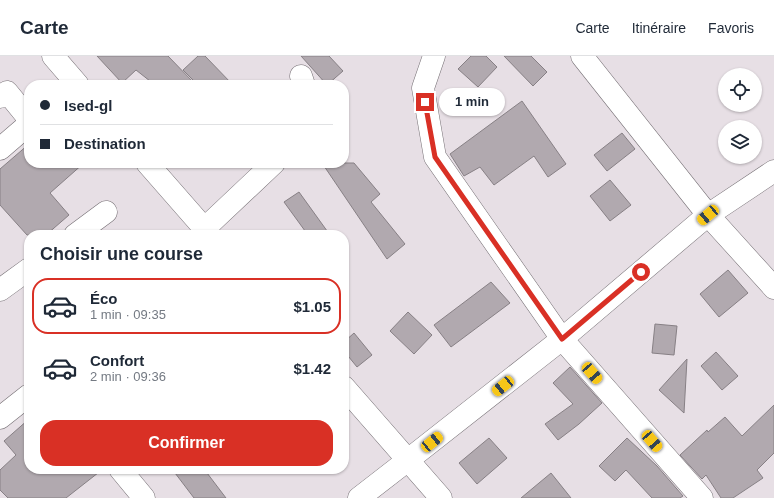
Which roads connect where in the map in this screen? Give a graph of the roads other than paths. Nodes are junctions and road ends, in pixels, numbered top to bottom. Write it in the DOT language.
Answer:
graph roads {
  1 [pos="53,56"];
  2 [pos="434,56"];
  3 [pos="582,56"];
  4 [pos="74,80"];
  5 [pos="0,97"];
  6 [pos="24,113"];
  7 [pos="24,128"];
  8 [pos="0,149"];
  9 [pos="150,168"];
  10 [pos="269,168"];
  11 [pos="774,171"];
  12 [pos="106,212"];
  13 [pos="708,215"];
  14 [pos="82,230"];
  15 [pos="205,230"];
  16 [pos="209,230"];
  17 [pos="24,273"];
  18 [pos="774,288"];
  19 [pos="0,290"];
  20 [pos="562,339"];
  21 [pos="349,393"];
  22 [pos="24,399"];
  23 [pos="0,418"];
  24 [pos="408,460"];
  25 [pos="124,474"];
  26 [pos="144,498"];
  27 [pos="359,498"];
  28 [pos="441,498"];
  29 [pos="702,498"];
  1 -- 4 [label="street"];
  2 -- 20 [label="street"];
  3 -- 13 [label="street"];
  5 -- 6 [label="street"];
  7 -- 8 [label="street"];
  9 -- 15 [label="street"];
  10 -- 16 [label="street"];
  11 -- 13 [label="street"];
  12 -- 14 [label="street"];
  13 -- 18 [label="street"];
  13 -- 20 [label="street"];
  17 -- 19 [label="street"];
  20 -- 24 [label="street"];
  20 -- 29 [label="street"];
  21 -- 24 [label="street"];
  22 -- 23 [label="street"];
  24 -- 27 [label="street"];
  24 -- 28 [label="street"];
  25 -- 26 [label="street"];
}
